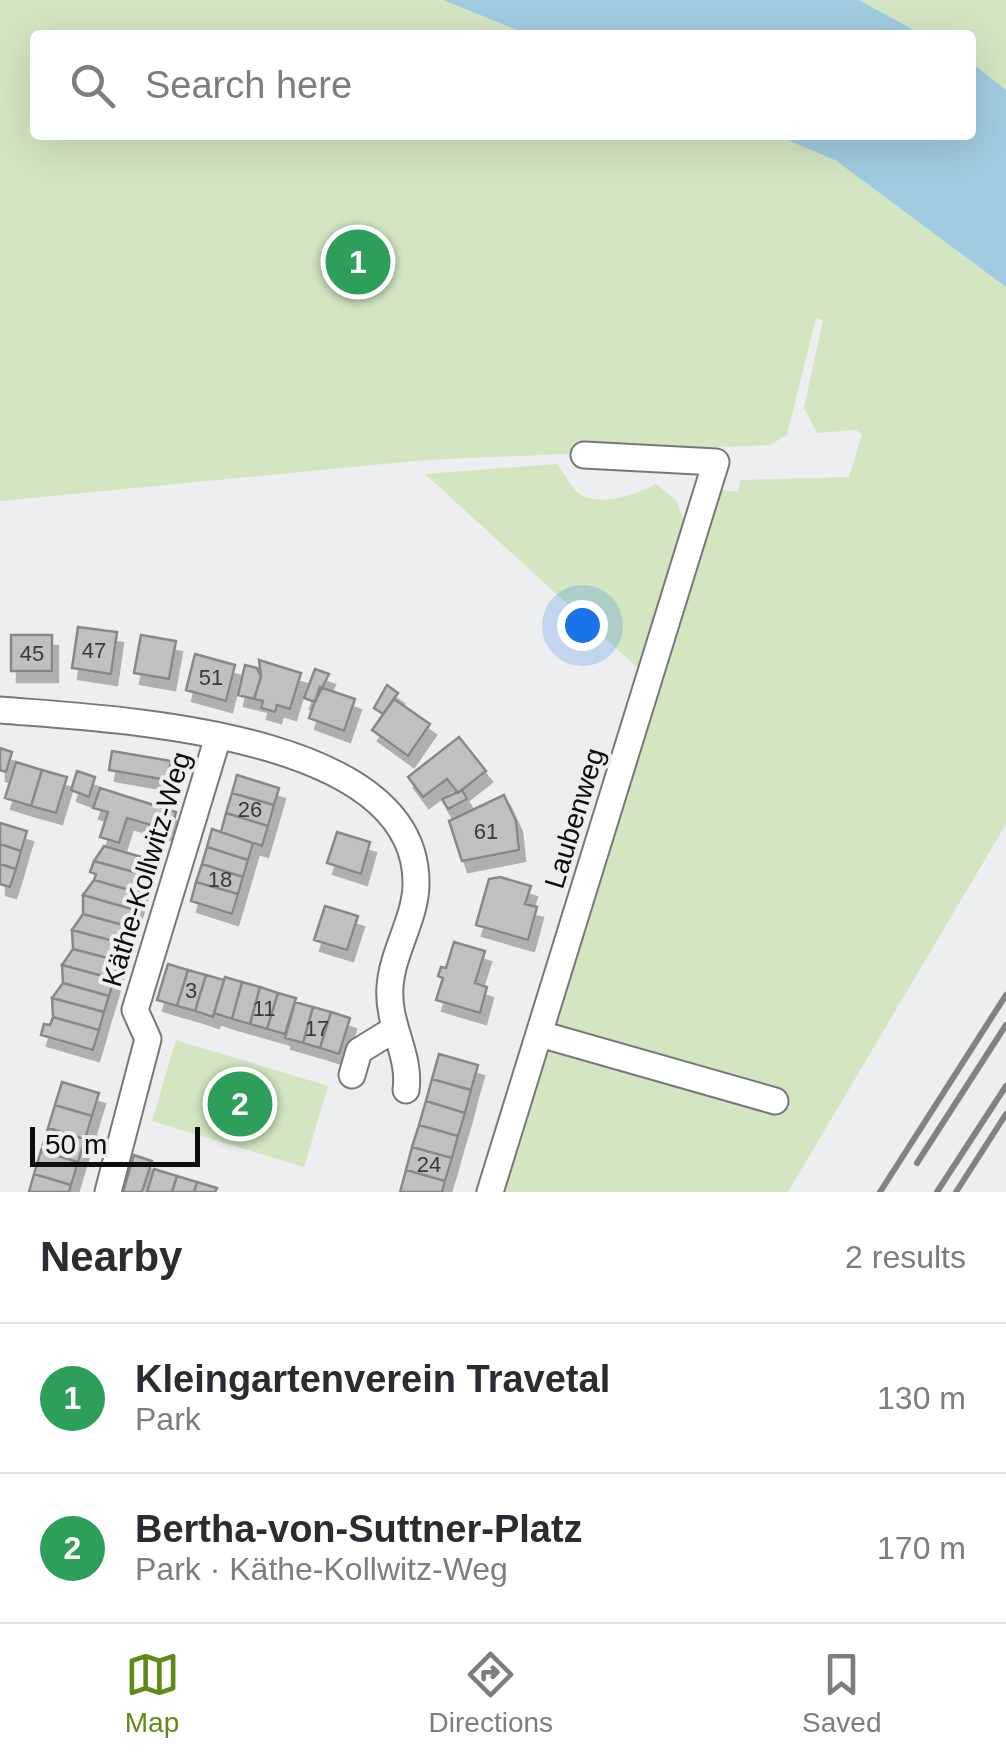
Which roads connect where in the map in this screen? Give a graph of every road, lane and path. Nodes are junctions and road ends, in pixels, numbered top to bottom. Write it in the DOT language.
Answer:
graph roads {
  1 [pos="584,455"];
  2 [pos="0,710"];
  3 [pos="218,737"];
  4 [pos="392,1030"];
  5 [pos="540,1034"];
  6 [pos="352,1075"];
  7 [pos="406,1090"];
  8 [pos="775,1101"];
  9 [pos="108,1192"];
  10 [pos="490,1192"];
  1 -- 5 [label="street, Laubenweg"];
  2 -- 3 [label="street"];
  3 -- 4 [label="street"];
  3 -- 9 [label="street, Käthe-Kollwitz-Weg"];
  4 -- 6 [label="street"];
  4 -- 7 [label="street"];
  5 -- 8 [label="street"];
  5 -- 10 [label="street, Laubenweg"];
}
